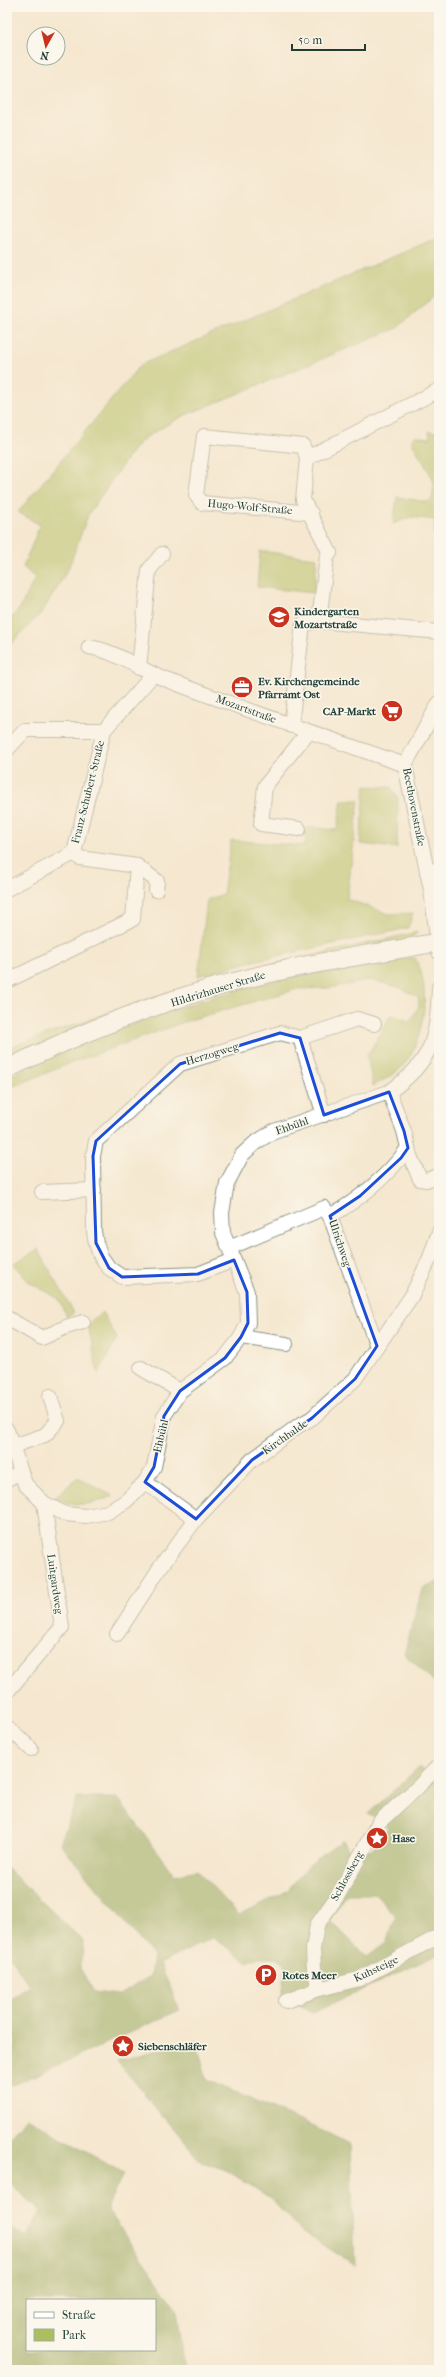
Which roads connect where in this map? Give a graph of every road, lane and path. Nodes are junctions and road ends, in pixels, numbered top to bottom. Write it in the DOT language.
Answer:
graph roads {
  1 [pos="439,390"];
  2 [pos="307,458"];
  3 [pos="310,513"];
  4 [pos="162,554"];
  5 [pos="319,621"];
  6 [pos="439,632"];
  7 [pos="90,647"];
  8 [pos="139,668"];
  9 [pos="153,675"];
  10 [pos="439,703"];
  11 [pos="291,726"];
  12 [pos="104,730"];
  13 [pos="308,732"];
  14 [pos="7,750"];
  15 [pos="405,765"];
  16 [pos="298,829"];
  17 [pos="74,853"];
  18 [pos="137,866"];
  19 [pos="433,871"];
  20 [pos="7,889"];
  21 [pos="156,890"];
  22 [pos="439,945"];
  23 [pos="7,981"];
  24 [pos="439,987"];
  25 [pos="374,1024"];
  26 [pos="438,1028"];
  27 [pos="300,1038"];
  28 [pos="7,1068"];
  29 [pos="389,1092"];
  30 [pos="324,1115"];
  31 [pos="409,1152"];
  32 [pos="439,1176"];
  33 [pos="94,1190"];
  34 [pos="42,1192"];
  35 [pos="330,1216"];
  36 [pos="439,1232"];
  37 [pos="232,1254"];
  38 [pos="7,1318"];
  39 [pos="83,1322"];
  40 [pos="241,1337"];
  41 [pos="286,1344"];
  42 [pos="377,1346"];
  43 [pos="141,1368"];
  44 [pos="180,1391"];
  45 [pos="50,1396"];
  46 [pos="7,1430"];
  47 [pos="13,1446"];
  48 [pos="20,1473"];
  49 [pos="7,1480"];
  50 [pos="145,1482"];
  51 [pos="44,1504"];
  52 [pos="196,1519"];
  53 [pos="118,1634"];
  54 [pos="7,1692"];
  55 [pos="7,1726"];
  56 [pos="31,1749"];
  57 [pos="439,1765"];
  58 [pos="439,1936"];
  59 [pos="319,1989"];
  60 [pos="286,2001"];
  1 -- 2 [label="street"];
  2 -- 3 [label="street, Hugo-Wolf-Straße"];
  2 -- 3 [label="street, Hugo-Wolf-Straße"];
  3 -- 5 [label="street, Hugo-Wolf-Straße"];
  4 -- 8 [label="street"];
  5 -- 6 [label="street"];
  5 -- 11 [label="street"];
  7 -- 8 [label="street, Mozartstraße"];
  8 -- 9 [label="street, Mozartstraße"];
  9 -- 11 [label="street, Mozartstraße"];
  9 -- 12 [label="street, Franz-Schubert-Straße"];
  10 -- 15 [label="street, Beethovenstraße"];
  11 -- 13 [label="street, Mozartstraße"];
  12 -- 14 [label="street"];
  12 -- 17 [label="street, Franz-Schubert-Straße"];
  13 -- 15 [label="street, Mozartstraße"];
  13 -- 16 [label="street"];
  15 -- 19 [label="street, Beethovenstraße"];
  17 -- 18 [label="street"];
  17 -- 20 [label="street, Franz-Schubert-Straße"];
  18 -- 21 [label="street"];
  18 -- 23 [label="street"];
  19 -- 22 [label="street, Beethovenstraße"];
  22 -- 28 [label="main road, Hildrizhauser Straße"];
  24 -- 26 [label="street, Ehbühl"];
  25 -- 27 [label="street"];
  26 -- 29 [label="street, Ehbühl"];
  27 -- 30 [label="street"];
  27 -- 33 [label="street, Herzogweg"];
  29 -- 30 [label="street, Ehbühl"];
  29 -- 31 [label="street"];
  30 -- 37 [label="street, Ehbühl"];
  31 -- 32 [label="street"];
  31 -- 35 [label="street, Ulrichweg"];
  33 -- 34 [label="street"];
  33 -- 37 [label="street, Herzogweg"];
  35 -- 37 [label="street, Herzogweg"];
  35 -- 42 [label="street, Ulrichweg"];
  36 -- 42 [label="street, Kirchhalde"];
  37 -- 40 [label="street, Ehbühl"];
  38 -- 39 [label="street"];
  40 -- 41 [label="street"];
  40 -- 44 [label="street, Ehbühl"];
  42 -- 52 [label="street, Kirchhalde"];
  43 -- 44 [label="street"];
  44 -- 50 [label="street, Ehbühl"];
  45 -- 47 [label="street"];
  46 -- 47 [label="street, Ehbühl"];
  47 -- 48 [label="street, Ehbühl"];
  48 -- 49 [label="street"];
  48 -- 51 [label="street, Ehbühl"];
  50 -- 51 [label="street, Ehbühl"];
  50 -- 52 [label="street"];
  51 -- 54 [label="street, Luitgardweg"];
  52 -- 53 [label="street, Kirchhalde"];
  55 -- 56 [label="street"];
  57 -- 59 [label="street, Schlossberg"];
  58 -- 59 [label="street, Kuhsteige"];
  59 -- 60 [label="street, Kuhsteige"];
}
